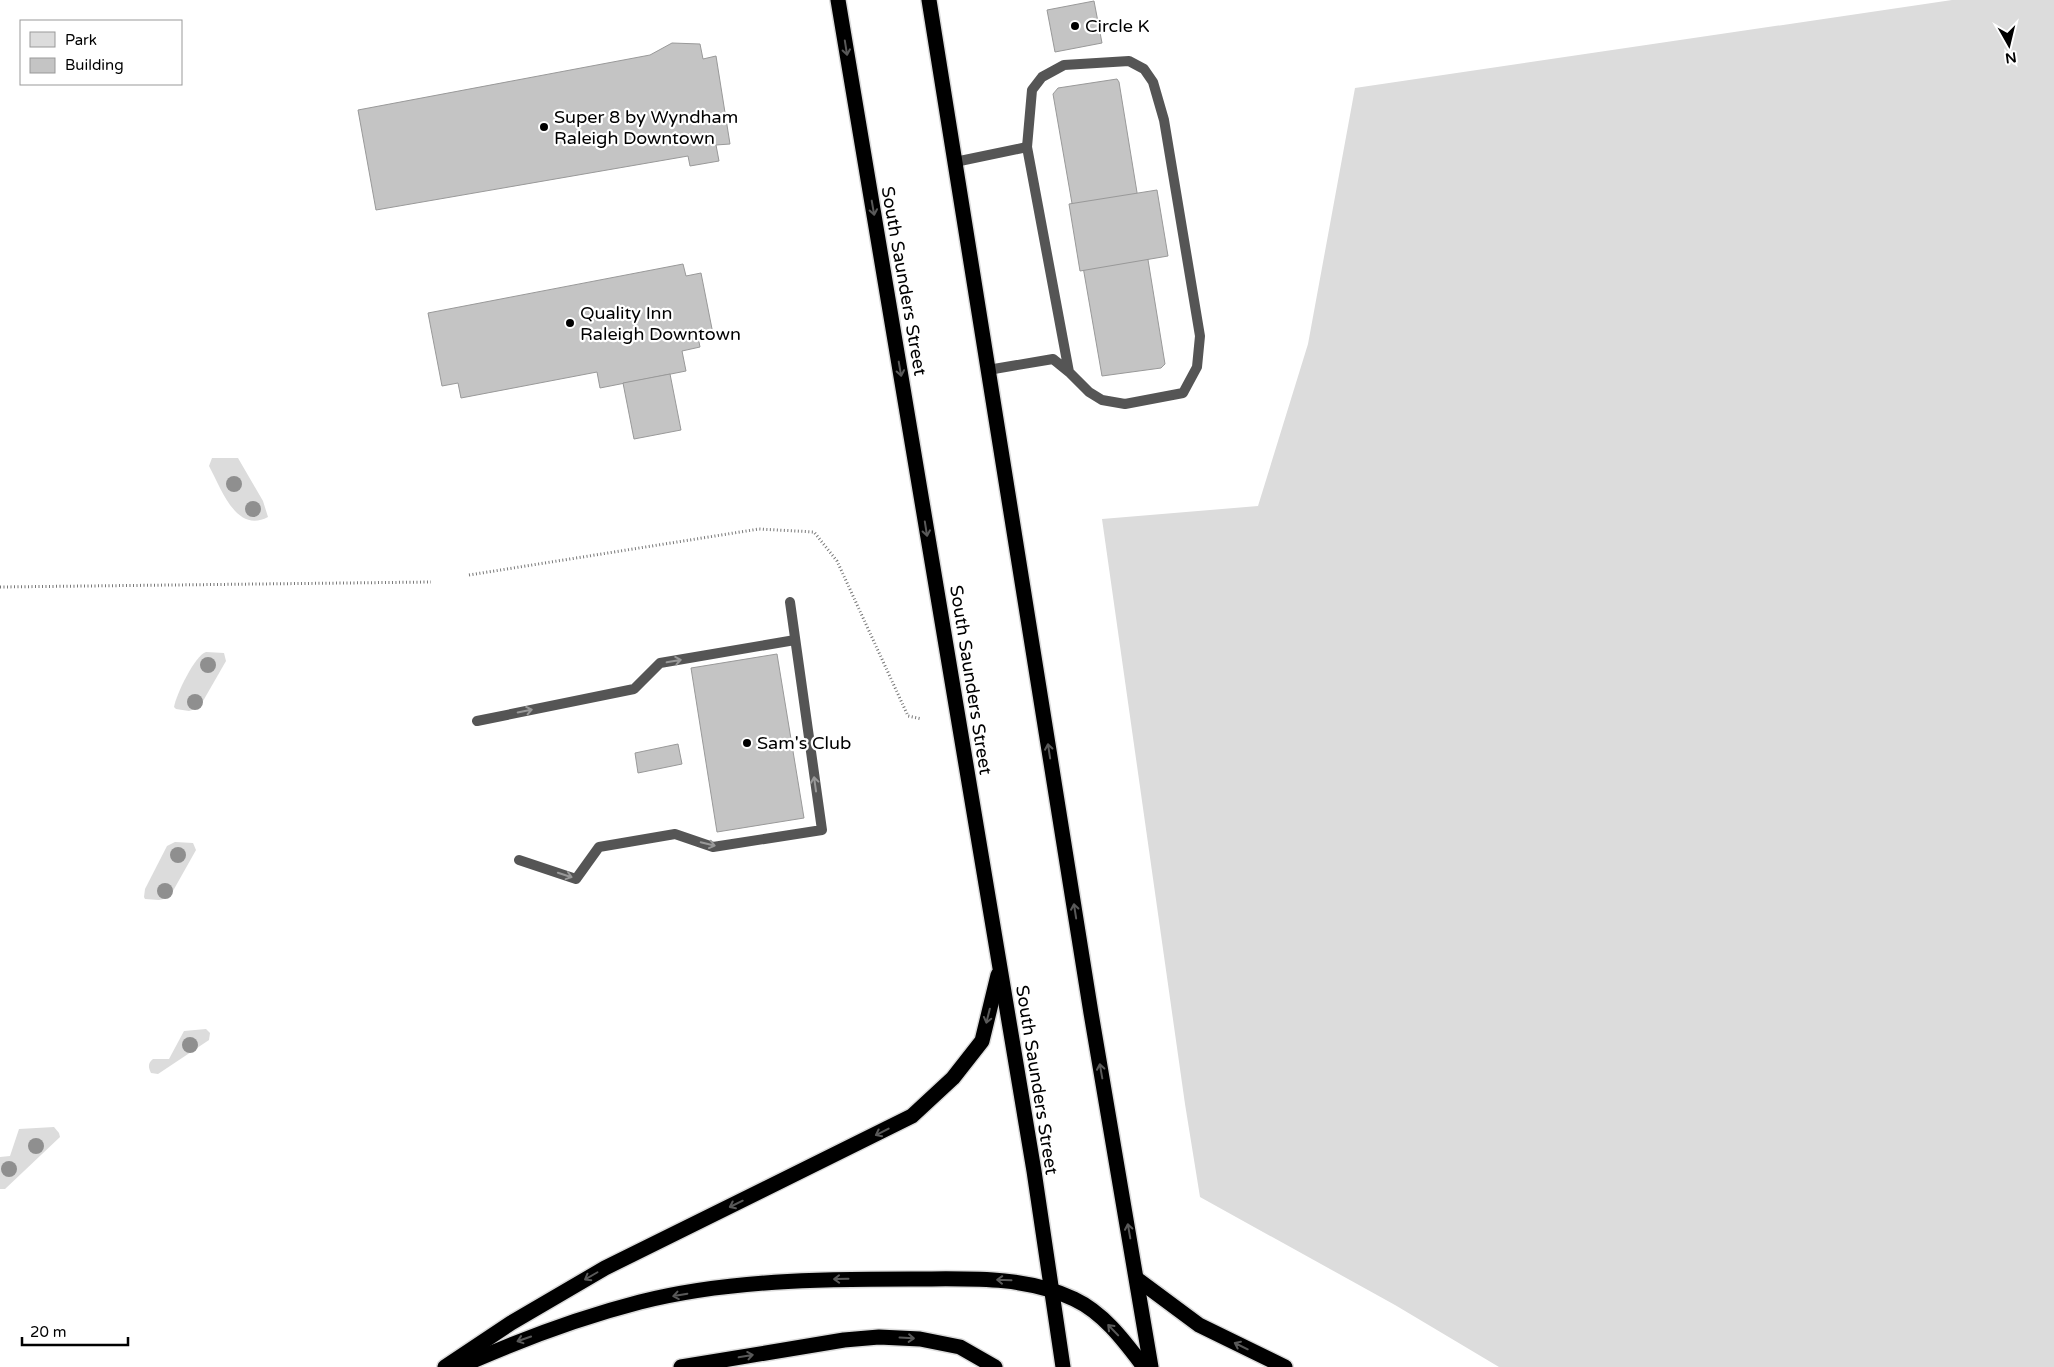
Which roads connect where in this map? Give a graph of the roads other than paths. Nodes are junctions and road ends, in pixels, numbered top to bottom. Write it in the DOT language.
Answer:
graph roads {
  1 [pos="838,0"];
  2 [pos="929,0"];
  3 [pos="1027,146"];
  4 [pos="955,162"];
  5 [pos="988,370"];
  6 [pos="1070,372"];
  7 [pos="790,602"];
  8 [pos="795,640"];
  9 [pos="477,721"];
  10 [pos="519,860"];
  11 [pos="1000,969"];
  12 [pos="1137,1280"];
  13 [pos="1051,1292"];
  14 [pos="445,1367"];
  15 [pos="459,1367"];
  16 [pos="681,1367"];
  17 [pos="995,1367"];
  18 [pos="1063,1367"];
  19 [pos="1144,1367"];
  20 [pos="1151,1367"];
  21 [pos="1284,1367"];
  1 -- 11 [label="highway, South Saunders Street, one-way"];
  2 -- 4 [label="highway"];
  3 -- 4 [label="lane"];
  3 -- 6 [label="lane"];
  3 -- 6 [label="lane"];
  4 -- 5 [label="highway"];
  5 -- 6 [label="lane"];
  12 -- 5 [label="highway, one-way"];
  7 -- 8 [label="lane"];
  9 -- 8 [label="lane, one-way"];
  10 -- 8 [label="lane, one-way"];
  11 -- 13 [label="highway, South Saunders Street"];
  11 -- 14 [label="highway, one-way"];
  12 -- 20 [label="highway"];
  21 -- 12 [label="highway, one-way"];
  13 -- 15 [label="highway, one-way"];
  13 -- 18 [label="highway, South Saunders Street"];
  19 -- 13 [label="highway, one-way"];
  16 -- 17 [label="highway, one-way"];
}
